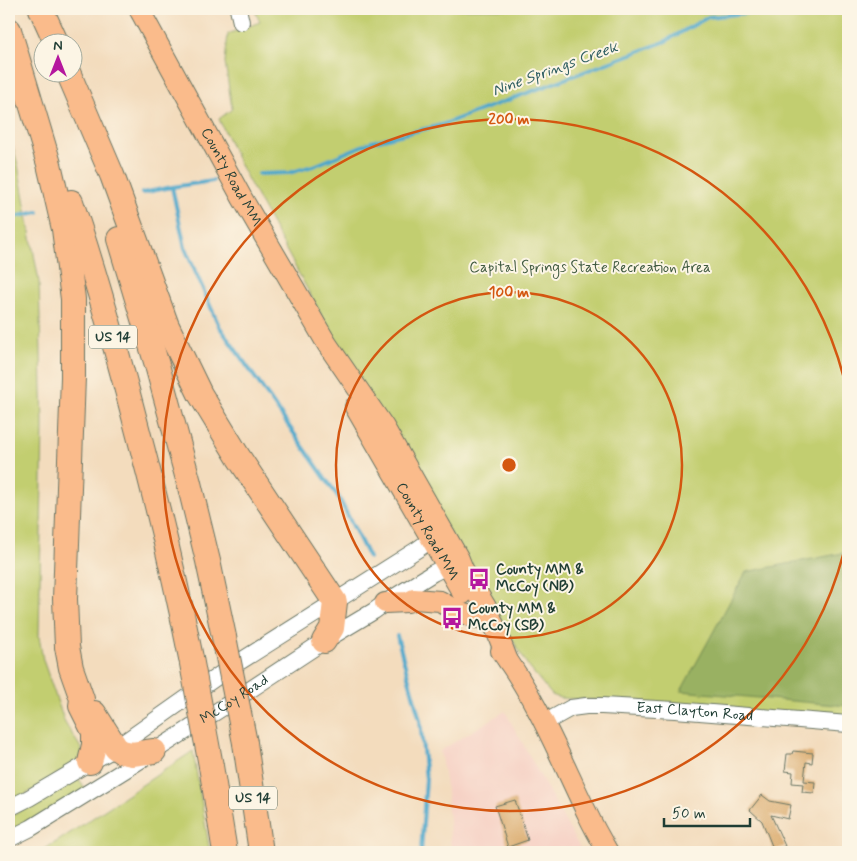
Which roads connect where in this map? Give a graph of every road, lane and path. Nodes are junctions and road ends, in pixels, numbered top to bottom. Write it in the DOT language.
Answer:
graph roads {
  1 [pos="41,9"];
  2 [pos="139,9"];
  3 [pos="9,23"];
  4 [pos="9,30"];
  5 [pos="50,32"];
  6 [pos="67,82"];
  7 [pos="72,82"];
  8 [pos="438,536"];
  9 [pos="452,562"];
  10 [pos="335,602"];
  11 [pos="385,603"];
  12 [pos="477,618"];
  13 [pos="324,641"];
  14 [pos="508,661"];
  15 [pos="82,699"];
  16 [pos="544,723"];
  17 [pos="848,724"];
  18 [pos="116,748"];
  19 [pos="154,751"];
  20 [pos="90,762"];
  21 [pos="9,808"];
  22 [pos="9,839"];
  23 [pos="225,852"];
  24 [pos="261,852"];
  25 [pos="608,852"];
  1 -- 5 [label="highway"];
  2 -- 8 [label="main road, County Road MM"];
  3 -- 23 [label="highway, US 14, bridge"];
  4 -- 15 [label="highway"];
  6 -- 24 [label="highway, US 14, bridge"];
  7 -- 10 [label="highway"];
  8 -- 9 [label="main road, County Road MM"];
  8 -- 10 [label="street, McCoy Road"];
  9 -- 11 [label="street, McCoy Road"];
  9 -- 12 [label="main road, County Road MM"];
  9 -- 14 [label="main road, County Road MM"];
  10 -- 13 [label="highway"];
  10 -- 18 [label="street, McCoy Road"];
  11 -- 12 [label="main road"];
  11 -- 13 [label="street, McCoy Road"];
  12 -- 14 [label="main road, County Road MM"];
  13 -- 19 [label="street, McCoy Road"];
  14 -- 16 [label="main road, County Road MM"];
  15 -- 18 [label="highway"];
  15 -- 20 [label="highway"];
  16 -- 17 [label="street, East Clayton Road"];
  16 -- 25 [label="main road, County Road MM"];
  18 -- 19 [label="highway"];
  18 -- 20 [label="street, McCoy Road"];
  19 -- 22 [label="street, McCoy Road"];
  20 -- 21 [label="street, McCoy Road"];
}
